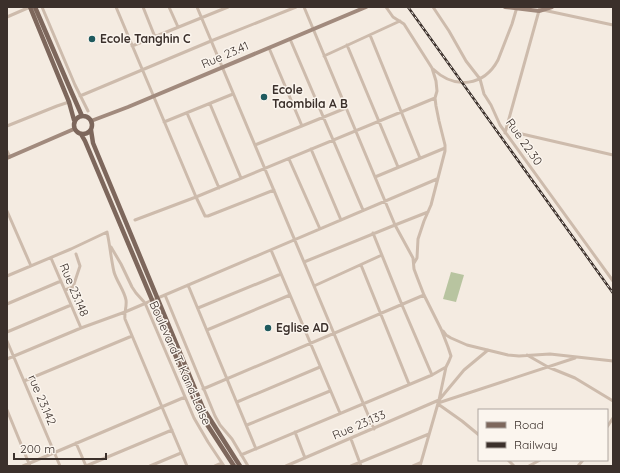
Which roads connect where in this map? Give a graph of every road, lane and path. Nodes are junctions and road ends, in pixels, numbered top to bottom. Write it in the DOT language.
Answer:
graph roads {
  1 [pos="30,7"];
  2 [pos="35,7"];
  3 [pos="42,7"];
  4 [pos="116,7"];
  5 [pos="142,7"];
  6 [pos="169,7"];
  7 [pos="197,7"];
  8 [pos="227,7"];
  9 [pos="296,7"];
  10 [pos="304,7"];
  11 [pos="366,7"];
  12 [pos="386,7"];
  13 [pos="433,7"];
  14 [pos="505,7"];
  15 [pos="552,7"];
  16 [pos="516,8"];
  17 [pos="541,9"];
  18 [pos="7,17"];
  19 [pos="202,17"];
  20 [pos="400,21"];
  21 [pos="613,25"];
  22 [pos="178,27"];
  23 [pos="313,29"];
  24 [pos="370,35"];
  25 [pos="155,37"];
  26 [pos="290,39"];
  27 [pos="211,41"];
  28 [pos="347,45"];
  29 [pos="132,46"];
  30 [pos="269,48"];
  31 [pos="324,56"];
  32 [pos="222,67"];
  33 [pos="432,68"];
  34 [pos="142,70"];
  35 [pos="480,79"];
  36 [pos="233,94"];
  37 [pos="80,96"];
  38 [pos="154,96"];
  39 [pos="436,98"];
  40 [pos="69,102"];
  41 [pos="210,104"];
  42 [pos="346,108"];
  43 [pos="88,111"];
  44 [pos="400,112"];
  45 [pos="187,113"];
  46 [pos="82,116"];
  47 [pos="323,117"];
  48 [pos="74,120"];
  49 [pos="91,121"];
  50 [pos="379,121"];
  51 [pos="164,122"];
  52 [pos="7,126"];
  53 [pos="302,126"];
  54 [pos="507,127"];
  55 [pos="74,129"];
  56 [pos="91,130"];
  57 [pos="355,131"];
  58 [pos="506,133"];
  59 [pos="80,134"];
  60 [pos="333,140"];
  61 [pos="255,145"];
  62 [pos="445,148"];
  63 [pos="311,149"];
  64 [pos="7,151"];
  65 [pos="613,155"];
  66 [pos="8,157"];
  67 [pos="289,158"];
  68 [pos="420,158"];
  69 [pos="398,167"];
  70 [pos="265,168"];
  71 [pos="375,177"];
  72 [pos="241,178"];
  73 [pos="438,178"];
  74 [pos="218,188"];
  75 [pos="274,190"];
  76 [pos="196,197"];
  77 [pos="385,201"];
  78 [pos="363,210"];
  79 [pos="7,211"];
  80 [pos="428,212"];
  81 [pos="135,220"];
  82 [pos="340,220"];
  83 [pos="395,224"];
  84 [pos="320,229"];
  85 [pos="374,233"];
  86 [pos="294,240"];
  87 [pos="110,246"];
  88 [pos="271,250"];
  89 [pos="76,254"];
  90 [pos="382,255"];
  91 [pos="51,258"];
  92 [pos="304,262"];
  93 [pos="414,263"];
  94 [pos="361,265"];
  95 [pos="30,266"];
  96 [pos="281,274"];
  97 [pos="7,276"];
  98 [pos="61,281"];
  99 [pos="613,281"];
  100 [pos="188,285"];
  101 [pos="314,286"];
  102 [pos="65,290"];
  103 [pos="165,295"];
  104 [pos="290,295"];
  105 [pos="424,295"];
  106 [pos="158,298"];
  107 [pos="152,300"];
  108 [pos="146,303"];
  109 [pos="7,304"];
  110 [pos="71,304"];
  111 [pos="402,305"];
  112 [pos="198,308"];
  113 [pos="125,312"];
  114 [pos="380,314"];
  115 [pos="81,328"];
  116 [pos="441,329"];
  117 [pos="207,330"];
  118 [pos="7,332"];
  119 [pos="334,334"];
  120 [pos="132,336"];
  121 [pos="7,341"];
  122 [pos="310,344"];
  123 [pos="488,350"];
  124 [pos="527,355"];
  125 [pos="14,357"];
  126 [pos="576,358"];
  127 [pos="7,360"];
  128 [pos="613,360"];
  129 [pos="320,367"];
  130 [pos="446,367"];
  131 [pos="548,367"];
  132 [pos="432,375"];
  133 [pos="228,379"];
  134 [pos="24,381"];
  135 [pos="409,384"];
  136 [pos="203,389"];
  137 [pos="330,391"];
  138 [pos="185,397"];
  139 [pos="613,401"];
  140 [pos="237,402"];
  141 [pos="438,403"];
  142 [pos="363,404"];
  143 [pos="162,406"];
  144 [pos="7,410"];
  145 [pos="340,413"];
  146 [pos="247,425"];
  147 [pos="374,429"];
  148 [pos="172,430"];
  149 [pos="295,432"];
  150 [pos="428,434"];
  151 [pos="478,434"];
  152 [pos="351,439"];
  153 [pos="76,443"];
  154 [pos="256,449"];
  155 [pos="54,452"];
  156 [pos="181,453"];
  157 [pos="241,455"];
  158 [pos="305,458"];
  159 [pos="538,461"];
  160 [pos="361,464"];
  161 [pos="30,465"];
  162 [pos="223,465"];
  163 [pos="420,465"];
  164 [pos="23,466"];
  165 [pos="60,466"];
  166 [pos="86,466"];
  167 [pos="150,466"];
  168 [pos="186,466"];
  169 [pos="215,466"];
  170 [pos="234,466"];
  171 [pos="240,466"];
  172 [pos="248,466"];
  173 [pos="286,466"];
  174 [pos="351,466"];
  175 [pos="413,466"];
  176 [pos="528,466"];
  1 -- 18 [label="street"];
  1 -- 40 [label="main road"];
  2 -- 46 [label="main road"];
  3 -- 37 [label="street"];
  4 -- 29 [label="street"];
  5 -- 25 [label="street"];
  6 -- 22 [label="street"];
  7 -- 19 [label="street"];
  8 -- 19 [label="street"];
  9 -- 27 [label="street"];
  10 -- 23 [label="street"];
  11 -- 23 [label="street, Rue 23.41"];
  12 -- 20 [label="street"];
  13 -- 35 [label="street, Rue 22.30"];
  14 -- 16 [label="street"];
  15 -- 17 [label="street"];
  16 -- 17 [label="street"];
  16 -- 35 [label="street"];
  17 -- 21 [label="street"];
  17 -- 54 [label="street"];
  19 -- 22 [label="street"];
  19 -- 27 [label="street"];
  20 -- 24 [label="street"];
  20 -- 33 [label="street"];
  22 -- 25 [label="street"];
  23 -- 26 [label="street, Rue 23.41"];
  23 -- 31 [label="street"];
  24 -- 28 [label="street"];
  24 -- 44 [label="street"];
  25 -- 29 [label="street"];
  26 -- 30 [label="street, Rue 23.41"];
  26 -- 47 [label="street"];
  27 -- 32 [label="street"];
  27 -- 34 [label="street"];
  28 -- 31 [label="street"];
  28 -- 50 [label="street"];
  29 -- 34 [label="street"];
  30 -- 32 [label="street, Rue 23.41"];
  30 -- 53 [label="street"];
  31 -- 42 [label="street"];
  32 -- 36 [label="street"];
  32 -- 38 [label="street, Rue 23.41"];
  33 -- 35 [label="street"];
  33 -- 39 [label="street"];
  34 -- 37 [label="street"];
  34 -- 38 [label="street"];
  35 -- 58 [label="street, Rue 22.30"];
  36 -- 41 [label="street"];
  36 -- 61 [label="street"];
  37 -- 43 [label="street"];
  38 -- 49 [label="street, Rue 23.41"];
  38 -- 51 [label="street"];
  39 -- 44 [label="street"];
  39 -- 62 [label="street"];
  40 -- 48 [label="main road"];
  40 -- 52 [label="street"];
  41 -- 45 [label="street"];
  41 -- 72 [label="street"];
  42 -- 47 [label="street"];
  42 -- 57 [label="street"];
  44 -- 50 [label="street"];
  44 -- 68 [label="street"];
  45 -- 51 [label="street"];
  45 -- 74 [label="street"];
  46 -- 48 [label="main road"];
  46 -- 49 [label="main road"];
  47 -- 53 [label="street"];
  47 -- 60 [label="street"];
  48 -- 55 [label="main road"];
  49 -- 56 [label="main road"];
  50 -- 57 [label="street"];
  50 -- 69 [label="street"];
  51 -- 76 [label="street"];
  53 -- 61 [label="street"];
  54 -- 58 [label="street"];
  54 -- 65 [label="street"];
  55 -- 59 [label="main road"];
  55 -- 66 [label="street"];
  56 -- 59 [label="main road"];
  56 -- 106 [label="main road"];
  57 -- 60 [label="street"];
  57 -- 71 [label="street"];
  58 -- 99 [label="street, Rue 22.30"];
  59 -- 107 [label="main road"];
  60 -- 63 [label="street"];
  60 -- 78 [label="street"];
  61 -- 70 [label="street"];
  62 -- 68 [label="street"];
  62 -- 73 [label="street"];
  63 -- 67 [label="street"];
  63 -- 82 [label="street"];
  64 -- 66 [label="street"];
  67 -- 70 [label="street"];
  67 -- 84 [label="street"];
  68 -- 69 [label="street"];
  69 -- 71 [label="street"];
  70 -- 72 [label="street"];
  70 -- 75 [label="street"];
  71 -- 77 [label="street"];
  72 -- 74 [label="street"];
  73 -- 77 [label="street"];
  73 -- 80 [label="street"];
  74 -- 76 [label="street"];
  75 -- 76 [label="street"];
  75 -- 86 [label="street"];
  76 -- 81 [label="street"];
  77 -- 78 [label="street"];
  77 -- 83 [label="street"];
  78 -- 82 [label="street"];
  79 -- 95 [label="street"];
  80 -- 83 [label="street"];
  80 -- 93 [label="street"];
  82 -- 84 [label="street"];
  83 -- 85 [label="street"];
  83 -- 93 [label="street"];
  84 -- 86 [label="street"];
  85 -- 90 [label="street"];
  85 -- 92 [label="street"];
  86 -- 88 [label="street"];
  86 -- 92 [label="street"];
  87 -- 91 [label="street, Boulevard T. Kand-Lalse"];
  87 -- 108 [label="street, Boulevard T. Kand-Lalse"];
  87 -- 113 [label="street"];
  88 -- 96 [label="street"];
  88 -- 100 [label="street"];
  89 -- 102 [label="street"];
  90 -- 94 [label="street"];
  90 -- 111 [label="street"];
  91 -- 95 [label="street"];
  91 -- 98 [label="street, Rue 23.148"];
  92 -- 101 [label="street"];
  93 -- 105 [label="street"];
  94 -- 101 [label="street"];
  94 -- 114 [label="street"];
  95 -- 97 [label="street"];
  96 -- 104 [label="street"];
  96 -- 112 [label="street"];
  98 -- 102 [label="street, Rue 23.148"];
  98 -- 109 [label="street"];
  100 -- 103 [label="street"];
  100 -- 112 [label="street"];
  101 -- 119 [label="street"];
  102 -- 110 [label="street, Rue 23.148"];
  103 -- 106 [label="street"];
  103 -- 136 [label="street"];
  104 -- 117 [label="street"];
  104 -- 122 [label="street"];
  105 -- 111 [label="street"];
  105 -- 116 [label="street"];
  106 -- 107 [label="street"];
  106 -- 171 [label="main road"];
  107 -- 108 [label="street"];
  107 -- 170 [label="main road"];
  108 -- 113 [label="street"];
  108 -- 138 [label="street, Boulevard T. Kand-Lalse"];
  110 -- 115 [label="street, Rue 23.148"];
  110 -- 118 [label="street"];
  111 -- 114 [label="street"];
  111 -- 132 [label="street"];
  112 -- 117 [label="street"];
  113 -- 115 [label="street"];
  113 -- 120 [label="street"];
  114 -- 119 [label="street"];
  114 -- 135 [label="street"];
  115 -- 125 [label="street"];
  116 -- 123 [label="street"];
  116 -- 130 [label="street"];
  117 -- 133 [label="street"];
  119 -- 122 [label="street"];
  119 -- 142 [label="street"];
  120 -- 134 [label="street"];
  120 -- 143 [label="street"];
  121 -- 125 [label="street, rue 23.142"];
  122 -- 129 [label="street"];
  122 -- 133 [label="street"];
  123 -- 124 [label="street"];
  123 -- 141 [label="street"];
  124 -- 126 [label="street"];
  124 -- 131 [label="street"];
  125 -- 127 [label="street"];
  125 -- 134 [label="street, rue 23.142"];
  126 -- 128 [label="street"];
  126 -- 131 [label="street, Rue 23.133"];
  129 -- 137 [label="street"];
  129 -- 140 [label="street"];
  130 -- 132 [label="street"];
  130 -- 141 [label="street"];
  131 -- 139 [label="street"];
  131 -- 141 [label="street, Rue 23.133"];
  132 -- 135 [label="street"];
  133 -- 136 [label="street"];
  133 -- 140 [label="street"];
  134 -- 155 [label="street, rue 23.142"];
  135 -- 142 [label="street"];
  136 -- 157 [label="street"];
  137 -- 145 [label="street"];
  137 -- 146 [label="street"];
  138 -- 143 [label="street"];
  138 -- 162 [label="street, Boulevard T. Kand-Lalse"];
  140 -- 146 [label="street"];
  141 -- 147 [label="street, Rue 23.133"];
  141 -- 150 [label="street"];
  141 -- 151 [label="street"];
  142 -- 145 [label="street"];
  142 -- 147 [label="street"];
  143 -- 148 [label="street"];
  143 -- 153 [label="street"];
  144 -- 161 [label="street"];
  145 -- 149 [label="street"];
  146 -- 154 [label="street"];
  147 -- 152 [label="street, Rue 23.133"];
  148 -- 156 [label="street"];
  148 -- 166 [label="street"];
  149 -- 154 [label="street"];
  149 -- 158 [label="street"];
  150 -- 160 [label="street"];
  150 -- 163 [label="street"];
  152 -- 158 [label="street, Rue 23.133"];
  152 -- 160 [label="street"];
  153 -- 155 [label="street"];
  153 -- 166 [label="street"];
  154 -- 157 [label="street"];
  155 -- 161 [label="street"];
  155 -- 165 [label="street, rue 23.142"];
  156 -- 167 [label="street"];
  156 -- 168 [label="street"];
  157 -- 172 [label="street"];
  158 -- 173 [label="street, Rue 23.133"];
  159 -- 176 [label="street"];
  160 -- 174 [label="street"];
  161 -- 164 [label="street"];
  162 -- 169 [label="street"];
  163 -- 175 [label="street"];
}
